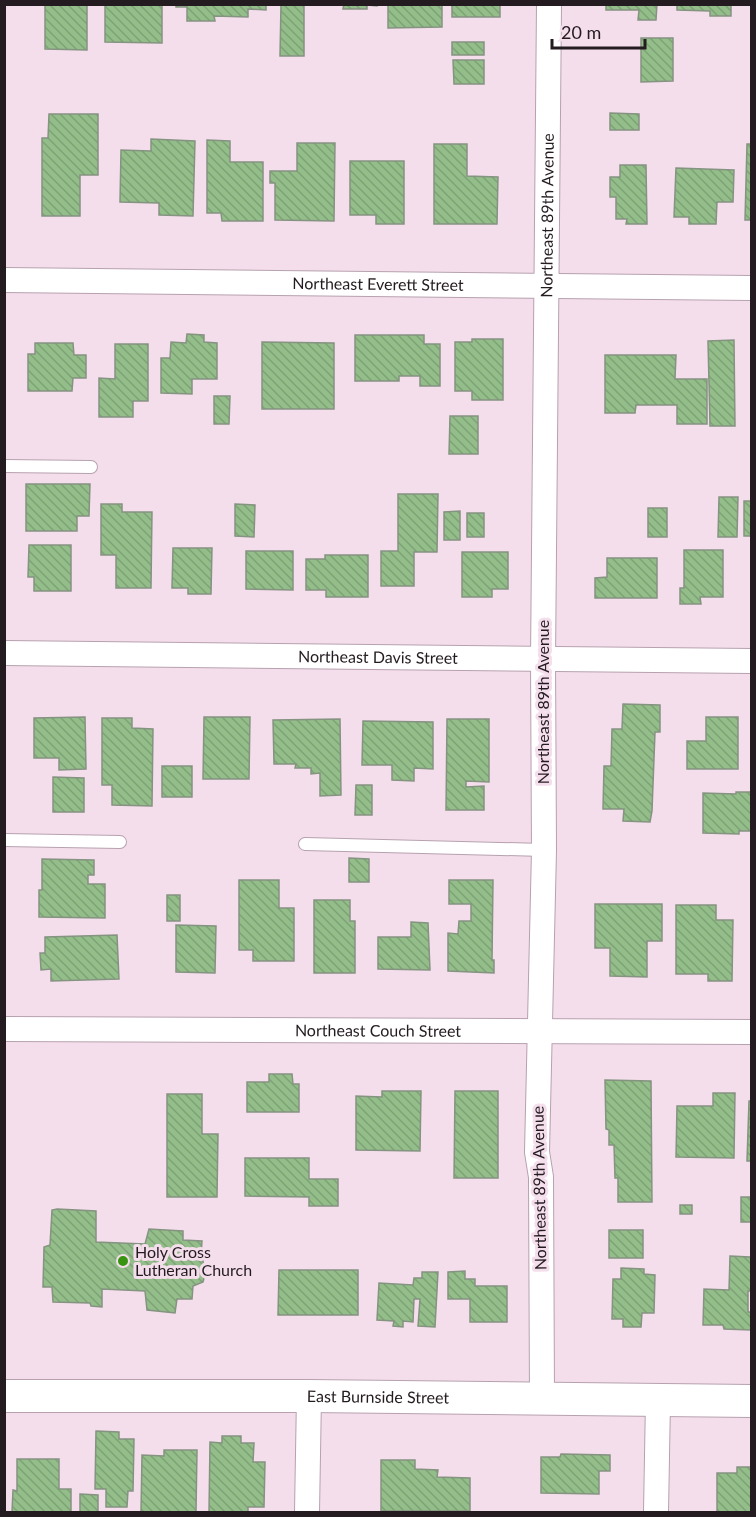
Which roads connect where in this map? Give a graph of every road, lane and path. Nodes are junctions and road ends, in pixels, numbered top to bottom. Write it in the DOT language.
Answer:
graph roads {
  1 [pos="549,4"];
  2 [pos="4,280"];
  3 [pos="548,285"];
  4 [pos="752,288"];
  5 [pos="4,466"];
  6 [pos="91,467"];
  7 [pos="4,653"];
  8 [pos="543,660"];
  9 [pos="752,661"];
  10 [pos="4,840"];
  11 [pos="120,842"];
  12 [pos="305,844"];
  13 [pos="544,850"];
  14 [pos="4,1029"];
  15 [pos="539,1030"];
  16 [pos="752,1032"];
  17 [pos="4,1396"];
  18 [pos="309,1396"];
  19 [pos="542,1399"];
  20 [pos="658,1401"];
  21 [pos="752,1401"];
  22 [pos="307,1512"];
  23 [pos="656,1512"];
  1 -- 3 [label="street, Northeast 89th Avenue"];
  2 -- 3 [label="street, Northeast Everett Street"];
  3 -- 4 [label="street, Northeast Everett Street"];
  3 -- 8 [label="street, Northeast 89th Avenue"];
  5 -- 6 [label="lane"];
  7 -- 8 [label="street, Northeast Davis Street"];
  8 -- 9 [label="street, Northeast Davis Street"];
  8 -- 13 [label="street, Northeast 89th Avenue"];
  10 -- 11 [label="lane"];
  12 -- 13 [label="lane"];
  13 -- 15 [label="street, Northeast 89th Avenue"];
  14 -- 15 [label="street, Northeast Couch Street"];
  15 -- 16 [label="street, Northeast Couch Street"];
  15 -- 19 [label="street, Northeast 89th Avenue"];
  17 -- 18 [label="street, East Burnside Street"];
  18 -- 19 [label="street, East Burnside Street"];
  18 -- 22 [label="street"];
  19 -- 20 [label="street, East Burnside Street"];
  20 -- 21 [label="street, East Burnside Street"];
  20 -- 23 [label="street"];
}
